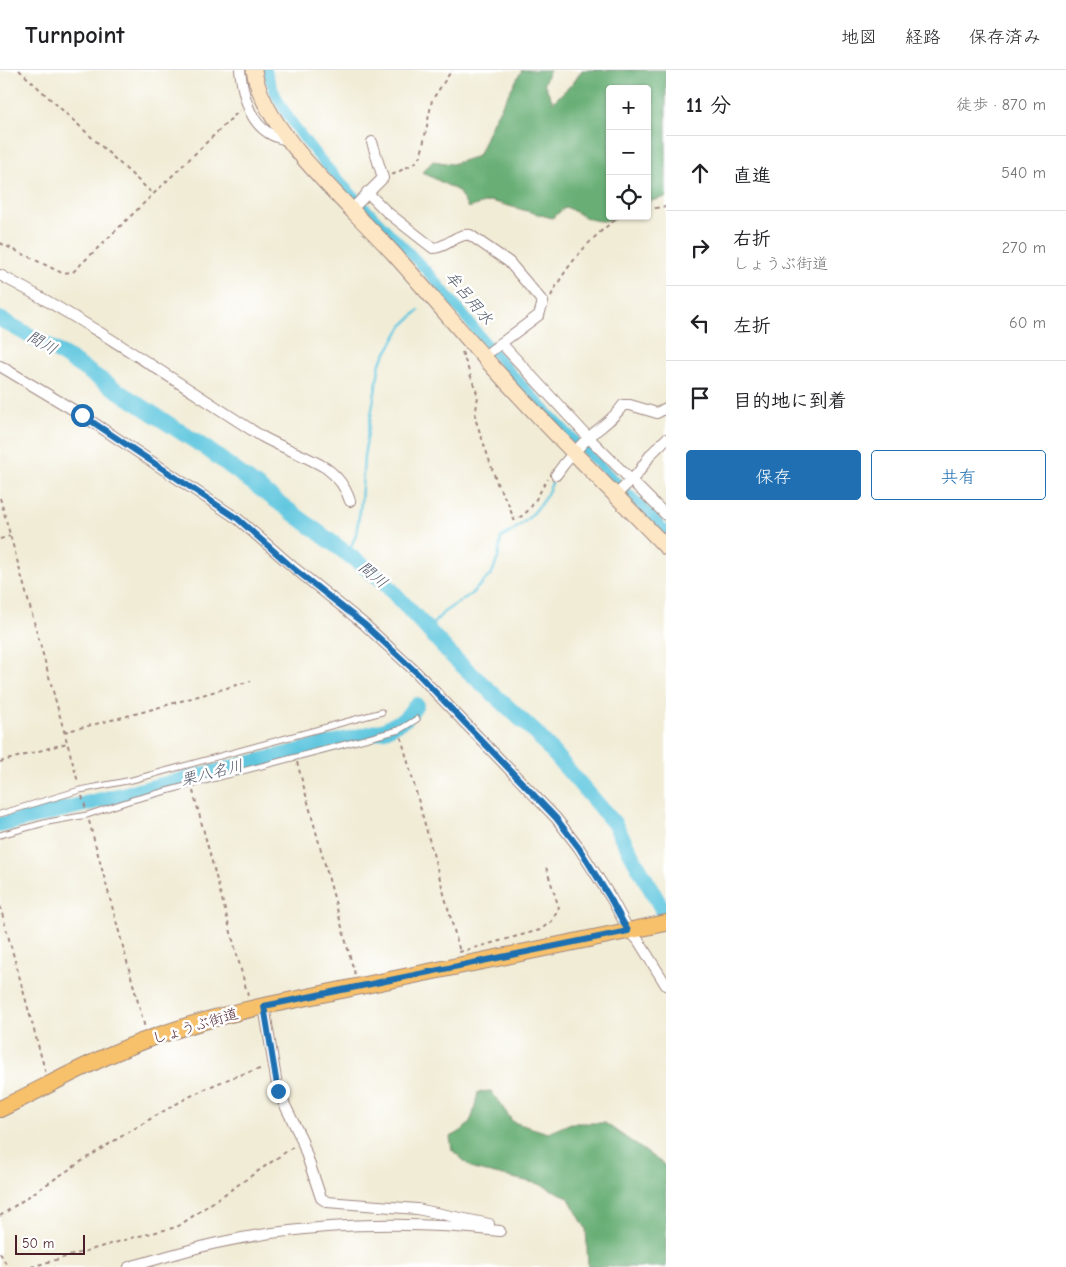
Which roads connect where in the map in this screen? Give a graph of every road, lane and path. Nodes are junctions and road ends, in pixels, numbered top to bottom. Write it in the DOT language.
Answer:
graph roads {
  1 [pos="19,70"];
  2 [pos="240,70"];
  3 [pos="254,70"];
  4 [pos="452,70"];
  5 [pos="246,106"];
  6 [pos="289,140"];
  7 [pos="372,142"];
  8 [pos="383,178"];
  9 [pos="153,194"];
  10 [pos="360,200"];
  11 [pos="666,206"];
  12 [pos="651,209"];
  13 [pos="617,220"];
  14 [pos="0,243"];
  15 [pos="0,275"];
  16 [pos="542,308"];
  17 [pos="463,333"];
  18 [pos="499,344"];
  19 [pos="486,355"];
  20 [pos="0,366"];
  21 [pos="666,408"];
  22 [pos="666,438"];
  23 [pos="588,439"];
  24 [pos="576,450"];
  25 [pos="556,475"];
  26 [pos="629,481"];
  27 [pos="618,493"];
  28 [pos="0,498"];
  29 [pos="350,500"];
  30 [pos="666,515"];
  31 [pos="10,536"];
  32 [pos="0,539"];
  33 [pos="666,547"];
  34 [pos="251,681"];
  35 [pos="382,712"];
  36 [pos="418,719"];
  37 [pos="399,730"];
  38 [pos="64,732"];
  39 [pos="67,743"];
  40 [pos="296,757"];
  41 [pos="0,762"];
  42 [pos="192,784"];
  43 [pos="81,791"];
  44 [pos="87,813"];
  45 [pos="0,814"];
  46 [pos="0,835"];
  47 [pos="545,864"];
  48 [pos="0,906"];
  49 [pos="666,923"];
  50 [pos="633,930"];
  51 [pos="460,952"];
  52 [pos="451,954"];
  53 [pos="666,985"];
  54 [pos="358,987"];
  55 [pos="258,1007"];
  56 [pos="148,1040"];
  57 [pos="274,1066"];
  58 [pos="50,1085"];
  59 [pos="0,1109"];
  60 [pos="301,1138"];
  61 [pos="0,1216"];
  62 [pos="0,1253"];
  63 [pos="8,1267"];
  64 [pos="31,1267"];
  65 [pos="129,1267"];
  1 -- 9 [label="path"];
  2 -- 5 [label="street"];
  3 -- 6 [label="street"];
  4 -- 8 [label="path"];
  5 -- 6 [label="street"];
  5 -- 9 [label="path"];
  6 -- 10 [label="street"];
  7 -- 8 [label="street"];
  8 -- 10 [label="street"];
  9 -- 14 [label="path"];
  10 -- 16 [label="street"];
  10 -- 17 [label="street"];
  11 -- 12 [label="path"];
  13 -- 16 [label="path"];
  15 -- 29 [label="street"];
  16 -- 18 [label="street"];
  17 -- 19 [label="street"];
  17 -- 25 [label="path"];
  18 -- 19 [label="street"];
  18 -- 23 [label="street"];
  19 -- 24 [label="street"];
  20 -- 50 [label="street"];
  21 -- 23 [label="street"];
  22 -- 26 [label="street"];
  23 -- 24 [label="street"];
  23 -- 26 [label="street"];
  24 -- 25 [label="street"];
  24 -- 27 [label="street"];
  26 -- 27 [label="street"];
  26 -- 30 [label="street"];
  27 -- 33 [label="street"];
  28 -- 31 [label="path"];
  31 -- 32 [label="path"];
  31 -- 38 [label="path"];
  34 -- 38 [label="path"];
  35 -- 43 [label="lane"];
  36 -- 37 [label="lane"];
  37 -- 40 [label="lane"];
  37 -- 51 [label="path"];
  38 -- 39 [label="path"];
  39 -- 41 [label="path"];
  39 -- 43 [label="path"];
  40 -- 42 [label="lane"];
  40 -- 54 [label="path"];
  42 -- 44 [label="lane"];
  42 -- 55 [label="path"];
  43 -- 44 [label="path"];
  43 -- 45 [label="lane"];
  44 -- 46 [label="lane"];
  44 -- 56 [label="path"];
  47 -- 51 [label="path"];
  48 -- 58 [label="path"];
  49 -- 50 [label="main road, しょうぶ街道"];
  50 -- 53 [label="street"];
  50 -- 54 [label="main road, しょうぶ街道"];
  51 -- 52 [label="path"];
  54 -- 55 [label="main road, しょうぶ街道"];
  55 -- 56 [label="main road, しょうぶ街道"];
  55 -- 57 [label="street"];
  56 -- 58 [label="main road, しょうぶ街道"];
  57 -- 60 [label="street"];
  57 -- 61 [label="path"];
  58 -- 59 [label="main road, しょうぶ街道"];
  60 -- 64 [label="path"];
  60 -- 65 [label="street"];
  62 -- 63 [label="path"];
}
